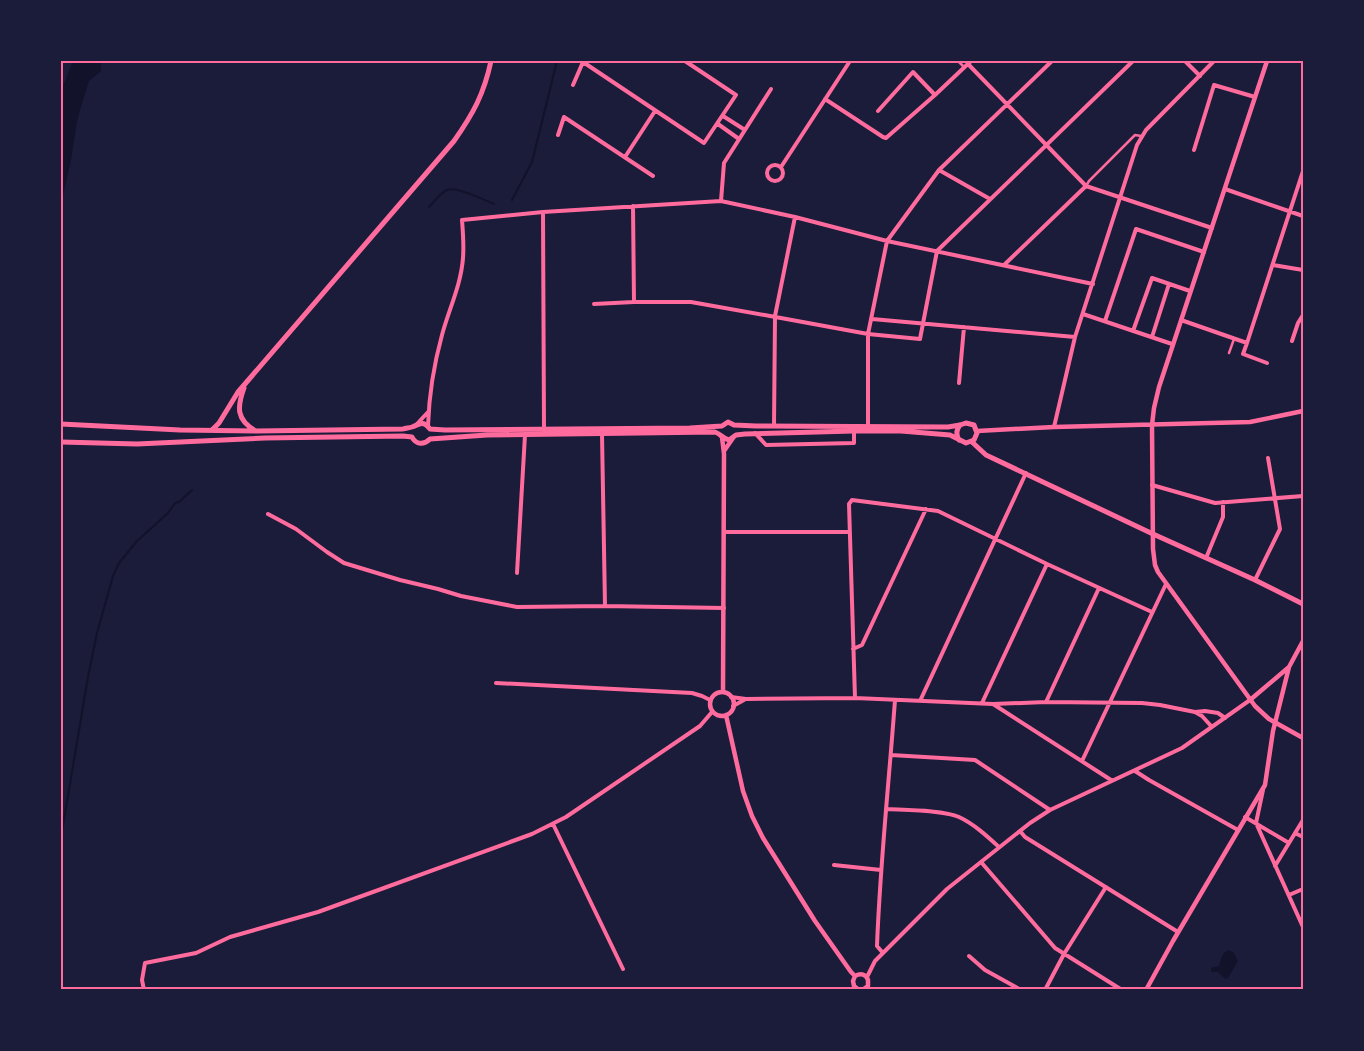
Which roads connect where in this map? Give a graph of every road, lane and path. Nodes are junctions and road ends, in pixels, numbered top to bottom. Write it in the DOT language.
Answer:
graph roads {
  1 [pos="490,61"];
  2 [pos="685,61"];
  3 [pos="850,61"];
  4 [pos="958,61"];
  5 [pos="1052,61"];
  6 [pos="1133,61"];
  7 [pos="1185,61"];
  8 [pos="1214,61"];
  9 [pos="1267,61"];
  10 [pos="969,62"];
  11 [pos="964,68"];
  12 [pos="1200,76"];
  13 [pos="573,85"];
  14 [pos="771,89"];
  15 [pos="935,96"];
  16 [pos="1255,97"];
  17 [pos="824,99"];
  18 [pos="1007,105"];
  19 [pos="656,111"];
  20 [pos="878,111"];
  21 [pos="722,116"];
  22 [pos="718,124"];
  23 [pos="744,130"];
  24 [pos="558,135"];
  25 [pos="1141,136"];
  26 [pos="739,139"];
  27 [pos="1046,146"];
  28 [pos="1194,150"];
  29 [pos="625,157"];
  30 [pos="781,167"];
  31 [pos="940,170"];
  32 [pos="1303,171"];
  33 [pos="653,176"];
  34 [pos="1086,186"];
  35 [pos="1225,189"];
  36 [pos="1120,198"];
  37 [pos="990,199"];
  38 [pos="721,201"];
  39 [pos="633,206"];
  40 [pos="1289,211"];
  41 [pos="543,212"];
  42 [pos="1303,216"];
  43 [pos="795,217"];
  44 [pos="1212,228"];
  45 [pos="887,241"];
  46 [pos="937,251"];
  47 [pos="1204,252"];
  48 [pos="1273,265"];
  49 [pos="1004,266"];
  50 [pos="1303,270"];
  51 [pos="1092,284"];
  52 [pos="1169,284"];
  53 [pos="1190,291"];
  54 [pos="634,302"];
  55 [pos="594,304"];
  56 [pos="1083,314"];
  57 [pos="775,316"];
  58 [pos="1303,316"];
  59 [pos="872,319"];
  60 [pos="1181,320"];
  61 [pos="1105,322"];
  62 [pos="923,323"];
  63 [pos="964,327"];
  64 [pos="1134,331"];
  65 [pos="868,334"];
  66 [pos="1075,337"];
  67 [pos="1152,337"];
  68 [pos="1234,339"];
  69 [pos="1292,341"];
  70 [pos="1246,343"];
  71 [pos="1172,344"];
  72 [pos="1229,353"];
  73 [pos="1267,362"];
  74 [pos="959,383"];
  75 [pos="245,385"];
  76 [pos="429,411"];
  77 [pos="1303,411"];
  78 [pos="1220,417"];
  79 [pos="61,424"];
  80 [pos="1220,424"];
  81 [pos="416,425"];
  82 [pos="734,425"];
  83 [pos="960,425"];
  84 [pos="1152,425"];
  85 [pos="722,426"];
  86 [pos="774,426"];
  87 [pos="868,426"];
  88 [pos="429,427"];
  89 [pos="1054,427"];
  90 [pos="544,428"];
  91 [pos="211,430"];
  92 [pos="256,431"];
  93 [pos="854,431"];
  94 [pos="977,431"];
  95 [pos="755,433"];
  96 [pos="602,434"];
  97 [pos="525,435"];
  98 [pos="721,435"];
  99 [pos="412,437"];
  100 [pos="734,437"];
  101 [pos="430,439"];
  102 [pos="960,440"];
  103 [pos="61,442"];
  104 [pos="972,442"];
  105 [pos="724,451"];
  106 [pos="1268,458"];
  107 [pos="1026,473"];
  108 [pos="1152,485"];
  109 [pos="1303,496"];
  110 [pos="1275,498"];
  111 [pos="1223,502"];
  112 [pos="926,509"];
  113 [pos="268,514"];
  114 [pos="724,532"];
  115 [pos="850,532"];
  116 [pos="1153,534"];
  117 [pos="995,539"];
  118 [pos="1206,558"];
  119 [pos="1047,564"];
  120 [pos="517,573"];
  121 [pos="1255,580"];
  122 [pos="1166,584"];
  123 [pos="1099,588"];
  124 [pos="1303,604"];
  125 [pos="605,606"];
  126 [pos="724,608"];
  127 [pos="1152,612"];
  128 [pos="1303,641"];
  129 [pos="853,649"];
  130 [pos="1289,667"];
  131 [pos="1277,678"];
  132 [pos="496,683"];
  133 [pos="1286,683"];
  134 [pos="723,692"];
  135 [pos="731,697"];
  136 [pos="855,698"];
  137 [pos="746,699"];
  138 [pos="710,700"];
  139 [pos="895,700"];
  140 [pos="1250,700"];
  141 [pos="920,701"];
  142 [pos="1046,702"];
  143 [pos="1109,702"];
  144 [pos="982,703"];
  145 [pos="993,704"];
  146 [pos="733,706"];
  147 [pos="712,712"];
  148 [pos="1195,712"];
  149 [pos="726,715"];
  150 [pos="1225,718"];
  151 [pos="1275,722"];
  152 [pos="1212,727"];
  153 [pos="1303,738"];
  154 [pos="891,755"];
  155 [pos="1082,761"];
  156 [pos="1135,771"];
  157 [pos="1111,780"];
  158 [pos="1264,785"];
  159 [pos="886,809"];
  160 [pos="1050,810"];
  161 [pos="1245,817"];
  162 [pos="1303,820"];
  163 [pos="1256,823"];
  164 [pos="553,824"];
  165 [pos="1238,830"];
  166 [pos="1020,831"];
  167 [pos="1269,832"];
  168 [pos="1295,833"];
  169 [pos="1303,837"];
  170 [pos="1263,838"];
  171 [pos="1289,843"];
  172 [pos="999,847"];
  173 [pos="980,862"];
  174 [pos="834,865"];
  175 [pos="1276,866"];
  176 [pos="881,870"];
  177 [pos="1106,887"];
  178 [pos="1303,889"];
  179 [pos="1289,895"];
  180 [pos="1303,927"];
  181 [pos="1178,932"];
  182 [pos="883,953"];
  183 [pos="1064,954"];
  184 [pos="969,956"];
  185 [pos="623,969"];
  186 [pos="855,976"];
  187 [pos="867,977"];
  188 [pos="861,989"];
  189 [pos="144,990"];
  190 [pos="1021,990"];
  191 [pos="1045,990"];
  192 [pos="1122,990"];
  193 [pos="1146,990"];
  1 -- 75 [label="main road"];
  2 -- 21 [label="street"];
  3 -- 17 [label="street"];
  4 -- 11 [label="street"];
  5 -- 18 [label="street"];
  6 -- 27 [label="street"];
  7 -- 12 [label="street"];
  8 -- 12 [label="street"];
  9 -- 16 [label="street"];
  10 -- 11 [label="street"];
  10 -- 18 [label="street"];
  11 -- 15 [label="street"];
  12 -- 25 [label="street"];
  13 -- 19 [label="street"];
  14 -- 23 [label="street"];
  15 -- 17 [label="street"];
  15 -- 20 [label="street"];
  16 -- 28 [label="street"];
  16 -- 35 [label="street"];
  17 -- 30 [label="street"];
  18 -- 27 [label="street"];
  18 -- 31 [label="street"];
  19 -- 22 [label="street"];
  19 -- 29 [label="street"];
  21 -- 22 [label="street"];
  21 -- 23 [label="street"];
  22 -- 26 [label="street"];
  23 -- 26 [label="street"];
  24 -- 29 [label="street"];
  25 -- 34 [label="street"];
  25 -- 36 [label="street"];
  26 -- 38 [label="street"];
  27 -- 34 [label="street"];
  27 -- 37 [label="street"];
  29 -- 33 [label="street"];
  30 -- 30 [label="street"];
  31 -- 37 [label="street"];
  31 -- 45 [label="street"];
  32 -- 40 [label="street"];
  34 -- 36 [label="street"];
  34 -- 49 [label="street"];
  35 -- 40 [label="street"];
  35 -- 44 [label="street"];
  36 -- 44 [label="street"];
  36 -- 51 [label="street"];
  37 -- 46 [label="street"];
  38 -- 39 [label="street"];
  38 -- 43 [label="street"];
  39 -- 41 [label="street"];
  39 -- 54 [label="street"];
  40 -- 42 [label="street"];
  40 -- 48 [label="street"];
  41 -- 76 [label="street"];
  41 -- 90 [label="street"];
  43 -- 45 [label="street"];
  43 -- 57 [label="street"];
  44 -- 47 [label="street"];
  45 -- 46 [label="street"];
  45 -- 59 [label="street"];
  46 -- 49 [label="street"];
  46 -- 62 [label="street"];
  47 -- 53 [label="street"];
  47 -- 61 [label="street"];
  48 -- 50 [label="street"];
  48 -- 70 [label="street"];
  49 -- 51 [label="street"];
  51 -- 56 [label="street"];
  52 -- 53 [label="street"];
  52 -- 64 [label="street"];
  52 -- 67 [label="street"];
  53 -- 60 [label="street"];
  54 -- 55 [label="street"];
  54 -- 57 [label="street"];
  56 -- 61 [label="street"];
  56 -- 66 [label="street"];
  57 -- 65 [label="street"];
  57 -- 86 [label="street"];
  58 -- 69 [label="street"];
  59 -- 62 [label="street"];
  59 -- 65 [label="street"];
  60 -- 68 [label="street"];
  60 -- 71 [label="street"];
  61 -- 64 [label="street"];
  62 -- 63 [label="street"];
  62 -- 65 [label="street"];
  63 -- 66 [label="street"];
  63 -- 74 [label="street"];
  64 -- 67 [label="street"];
  65 -- 87 [label="street"];
  66 -- 89 [label="street"];
  67 -- 71 [label="street"];
  68 -- 70 [label="street"];
  68 -- 72 [label="street"];
  70 -- 73 [label="street"];
  71 -- 84 [label="street"];
  75 -- 91 [label="main road"];
  75 -- 92 [label="main road"];
  76 -- 81 [label="street"];
  76 -- 88 [label="street"];
  77 -- 80 [label="street"];
  78 -- 80 [label="street"];
  79 -- 91 [label="main road"];
  80 -- 84 [label="street"];
  81 -- 88 [label="main road"];
  81 -- 92 [label="main road"];
  81 -- 99 [label="main road"];
  82 -- 85 [label="main road"];
  82 -- 86 [label="main road"];
  82 -- 100 [label="main road"];
  83 -- 87 [label="main road"];
  83 -- 94 [label="main road"];
  83 -- 102 [label="main road"];
  84 -- 89 [label="street"];
  84 -- 108 [label="street"];
  85 -- 90 [label="main road"];
  85 -- 98 [label="main road"];
  86 -- 87 [label="main road"];
  88 -- 90 [label="main road"];
  88 -- 101 [label="main road"];
  89 -- 94 [label="street"];
  91 -- 92 [label="main road"];
  93 -- 95 [label="main road"];
  93 -- 95 [label="street"];
  93 -- 102 [label="main road"];
  94 -- 104 [label="main road"];
  95 -- 100 [label="main road"];
  96 -- 97 [label="main road"];
  96 -- 98 [label="main road"];
  96 -- 125 [label="street"];
  97 -- 101 [label="main road"];
  97 -- 120 [label="street"];
  98 -- 100 [label="main road"];
  98 -- 105 [label="street"];
  99 -- 101 [label="main road"];
  99 -- 103 [label="main road"];
  100 -- 105 [label="street"];
  102 -- 104 [label="main road"];
  104 -- 107 [label="main road"];
  105 -- 114 [label="street"];
  106 -- 110 [label="street"];
  107 -- 116 [label="main road"];
  107 -- 117 [label="street"];
  108 -- 111 [label="street"];
  108 -- 116 [label="street"];
  109 -- 110 [label="street"];
  110 -- 111 [label="street"];
  110 -- 121 [label="street"];
  111 -- 118 [label="street"];
  112 -- 115 [label="street"];
  112 -- 117 [label="street"];
  112 -- 129 [label="street"];
  113 -- 125 [label="street"];
  114 -- 115 [label="street"];
  114 -- 126 [label="street"];
  115 -- 129 [label="street"];
  116 -- 118 [label="main road"];
  116 -- 122 [label="street"];
  117 -- 119 [label="street"];
  117 -- 141 [label="street"];
  118 -- 121 [label="main road"];
  119 -- 123 [label="street"];
  119 -- 144 [label="street"];
  121 -- 124 [label="main road"];
  122 -- 127 [label="street"];
  122 -- 140 [label="street"];
  123 -- 127 [label="street"];
  123 -- 142 [label="street"];
  125 -- 126 [label="street"];
  126 -- 134 [label="street"];
  127 -- 143 [label="street"];
  128 -- 130 [label="street"];
  129 -- 136 [label="street"];
  130 -- 131 [label="street"];
  130 -- 133 [label="street"];
  131 -- 133 [label="street"];
  131 -- 140 [label="street"];
  132 -- 138 [label="street"];
  133 -- 151 [label="street"];
  134 -- 135 [label="street"];
  134 -- 138 [label="street"];
  135 -- 137 [label="street"];
  135 -- 146 [label="street"];
  136 -- 137 [label="street"];
  136 -- 139 [label="street"];
  137 -- 146 [label="street"];
  138 -- 147 [label="street"];
  139 -- 141 [label="street"];
  139 -- 154 [label="street"];
  140 -- 150 [label="street"];
  140 -- 151 [label="street"];
  141 -- 144 [label="street"];
  142 -- 143 [label="street"];
  142 -- 145 [label="street"];
  143 -- 148 [label="street"];
  143 -- 155 [label="street"];
  144 -- 145 [label="street"];
  145 -- 155 [label="street"];
  146 -- 149 [label="street"];
  147 -- 149 [label="street"];
  147 -- 164 [label="street"];
  148 -- 150 [label="street"];
  148 -- 152 [label="street"];
  149 -- 186 [label="street"];
  150 -- 152 [label="street"];
  151 -- 153 [label="street"];
  151 -- 158 [label="street"];
  152 -- 156 [label="street"];
  154 -- 159 [label="street"];
  154 -- 160 [label="street"];
  155 -- 157 [label="street"];
  156 -- 157 [label="street"];
  156 -- 165 [label="street"];
  157 -- 160 [label="street"];
  158 -- 161 [label="street"];
  158 -- 163 [label="street"];
  159 -- 172 [label="street"];
  159 -- 176 [label="street"];
  160 -- 166 [label="street"];
  161 -- 163 [label="street"];
  161 -- 165 [label="street"];
  162 -- 168 [label="street"];
  163 -- 167 [label="street"];
  163 -- 170 [label="street"];
  164 -- 185 [label="street"];
  164 -- 189 [label="street"];
  165 -- 181 [label="street"];
  166 -- 172 [label="street"];
  166 -- 177 [label="street"];
  167 -- 170 [label="street"];
  167 -- 171 [label="street"];
  168 -- 169 [label="street"];
  168 -- 171 [label="street"];
  170 -- 175 [label="street"];
  171 -- 175 [label="street"];
  172 -- 173 [label="street"];
  173 -- 182 [label="street"];
  173 -- 183 [label="street"];
  174 -- 176 [label="street"];
  175 -- 179 [label="street"];
  176 -- 182 [label="street"];
  177 -- 181 [label="street"];
  177 -- 183 [label="street"];
  178 -- 179 [label="street"];
  179 -- 180 [label="street"];
  181 -- 193 [label="street"];
  182 -- 187 [label="street"];
  183 -- 191 [label="street"];
  183 -- 192 [label="street"];
  184 -- 190 [label="street"];
  186 -- 187 [label="street"];
  186 -- 188 [label="street"];
  187 -- 188 [label="street"];
}
